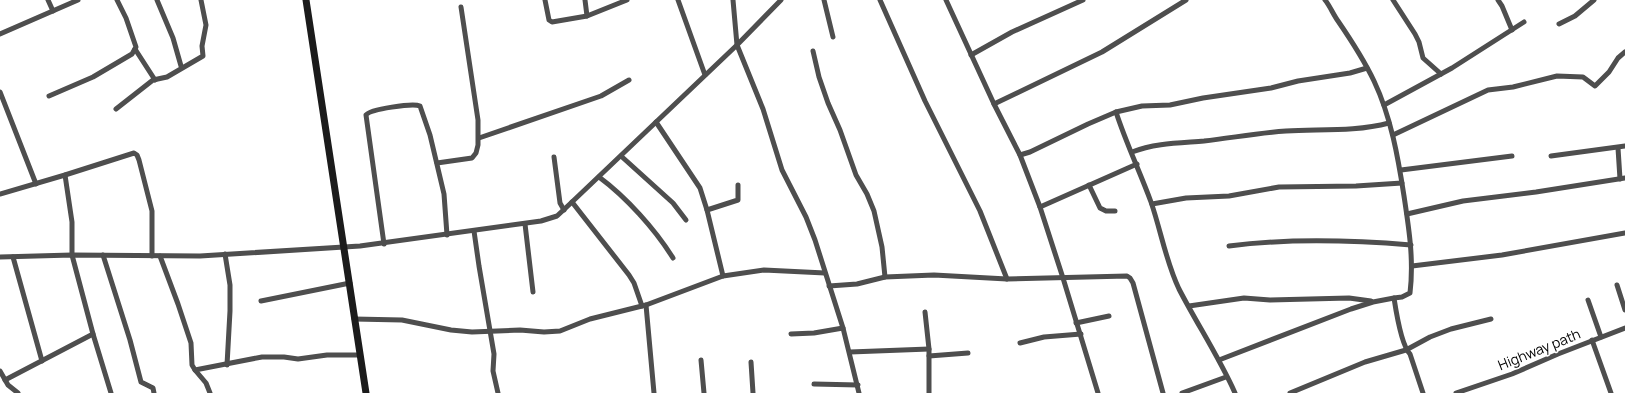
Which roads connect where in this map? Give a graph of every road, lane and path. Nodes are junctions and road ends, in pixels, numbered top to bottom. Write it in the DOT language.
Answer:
graph roads {
  1 [pos="48,0"];
  2 [pos="78,0"];
  3 [pos="117,0"];
  4 [pos="157,0"];
  5 [pos="201,0"];
  6 [pos="306,0"];
  7 [pos="544,0"];
  8 [pos="585,0"];
  9 [pos="627,0"];
  10 [pos="678,0"];
  11 [pos="733,0"];
  12 [pos="781,0"];
  13 [pos="824,0"];
  14 [pos="880,0"];
  15 [pos="946,0"];
  16 [pos="1083,0"];
  17 [pos="1186,0"];
  18 [pos="1325,0"];
  19 [pos="1393,0"];
  20 [pos="1498,0"];
  21 [pos="1594,0"];
  22 [pos="461,7"];
  23 [pos="53,11"];
  24 [pos="587,16"];
  25 [pos="1524,22"];
  26 [pos="1559,24"];
  27 [pos="1512,30"];
  28 [pos="0,34"];
  29 [pos="832,37"];
  30 [pos="737,46"];
  31 [pos="135,49"];
  32 [pos="813,51"];
  33 [pos="1625,52"];
  34 [pos="971,55"];
  35 [pos="181,66"];
  36 [pos="1367,68"];
  37 [pos="1441,74"];
  38 [pos="705,75"];
  39 [pos="155,80"];
  40 [pos="629,80"];
  41 [pos="0,92"];
  42 [pos="49,96"];
  43 [pos="994,104"];
  44 [pos="1384,104"];
  45 [pos="116,109"];
  46 [pos="1116,112"];
  47 [pos="656,122"];
  48 [pos="1389,123"];
  49 [pos="1393,135"];
  50 [pos="479,138"];
  51 [pos="1625,146"];
  52 [pos="1618,148"];
  53 [pos="1132,152"];
  54 [pos="1020,155"];
  55 [pos="622,156"];
  56 [pos="1512,156"];
  57 [pos="1551,156"];
  58 [pos="554,157"];
  59 [pos="437,163"];
  60 [pos="1137,164"];
  61 [pos="1400,170"];
  62 [pos="65,175"];
  63 [pos="599,177"];
  64 [pos="1622,179"];
  65 [pos="1402,183"];
  66 [pos="36,184"];
  67 [pos="738,185"];
  68 [pos="1089,185"];
  69 [pos="0,194"];
  70 [pos="572,202"];
  71 [pos="1152,204"];
  72 [pos="1040,207"];
  73 [pos="564,210"];
  74 [pos="707,210"];
  75 [pos="1115,211"];
  76 [pos="1407,214"];
  77 [pos="686,220"];
  78 [pos="525,224"];
  79 [pos="474,231"];
  80 [pos="1625,233"];
  81 [pos="447,235"];
  82 [pos="384,244"];
  83 [pos="1411,245"];
  84 [pos="344,246"];
  85 [pos="1229,246"];
  86 [pos="226,254"];
  87 [pos="72,255"];
  88 [pos="103,255"];
  89 [pos="152,256"];
  90 [pos="160,256"];
  91 [pos="0,257"];
  92 [pos="13,257"];
  93 [pos="673,258"];
  94 [pos="1412,266"];
  95 [pos="825,273"];
  96 [pos="723,276"];
  97 [pos="885,278"];
  98 [pos="1063,278"];
  99 [pos="1007,279"];
  100 [pos="350,283"];
  101 [pos="1617,284"];
  102 [pos="829,286"];
  103 [pos="533,292"];
  104 [pos="1394,298"];
  105 [pos="1588,300"];
  106 [pos="261,301"];
  107 [pos="1373,302"];
  108 [pos="644,306"];
  109 [pos="1189,306"];
  110 [pos="1625,310"];
  111 [pos="925,312"];
  112 [pos="1109,316"];
  113 [pos="354,319"];
  114 [pos="1491,319"];
  115 [pos="1076,323"];
  116 [pos="843,328"];
  117 [pos="1625,328"];
  118 [pos="491,332"];
  119 [pos="93,334"];
  120 [pos="791,334"];
  121 [pos="1081,334"];
  122 [pos="1601,337"];
  123 [pos="1592,340"];
  124 [pos="1020,343"];
  125 [pos="929,350"];
  126 [pos="1406,350"];
  127 [pos="850,352"];
  128 [pos="968,353"];
  129 [pos="360,355"];
  130 [pos="929,356"];
  131 [pos="701,360"];
  132 [pos="1219,360"];
  133 [pos="42,361"];
  134 [pos="751,362"];
  135 [pos="227,365"];
  136 [pos="195,370"];
  137 [pos="0,371"];
  138 [pos="1226,377"];
  139 [pos="5,380"];
  140 [pos="814,384"];
  141 [pos="858,385"];
  142 [pos="1193,392"];
  143 [pos="1459,392"];
  144 [pos="18,393"];
  145 [pos="111,393"];
  146 [pos="154,393"];
  147 [pos="210,393"];
  148 [pos="366,393"];
  149 [pos="498,393"];
  150 [pos="654,393"];
  151 [pos="704,393"];
  152 [pos="753,393"];
  153 [pos="860,393"];
  154 [pos="929,393"];
  155 [pos="1098,393"];
  156 [pos="1163,393"];
  157 [pos="1182,393"];
  158 [pos="1235,393"];
  159 [pos="1290,393"];
  160 [pos="1423,393"];
  161 [pos="1611,393"];
  1 -- 23 [label="street"];
  2 -- 23 [label="street"];
  3 -- 31 [label="street"];
  4 -- 35 [label="street"];
  5 -- 39 [label="street"];
  6 -- 84 [label="street"];
  7 -- 24 [label="street"];
  8 -- 24 [label="street"];
  9 -- 24 [label="street"];
  10 -- 38 [label="street"];
  11 -- 30 [label="street"];
  12 -- 30 [label="street"];
  13 -- 29 [label="street"];
  14 -- 99 [label="street"];
  15 -- 34 [label="street"];
  16 -- 34 [label="street"];
  17 -- 43 [label="street"];
  18 -- 36 [label="street"];
  19 -- 37 [label="street"];
  20 -- 27 [label="street"];
  21 -- 26 [label="street"];
  22 -- 50 [label="street"];
  23 -- 28 [label="street"];
  25 -- 27 [label="street"];
  27 -- 37 [label="street"];
  30 -- 38 [label="street"];
  30 -- 95 [label="street"];
  31 -- 39 [label="street"];
  31 -- 42 [label="street"];
  32 -- 97 [label="street"];
  33 -- 49 [label="street"];
  34 -- 43 [label="street"];
  36 -- 44 [label="street"];
  36 -- 46 [label="street"];
  37 -- 44 [label="street"];
  38 -- 47 [label="street"];
  39 -- 45 [label="street"];
  40 -- 50 [label="street"];
  41 -- 66 [label="street"];
  43 -- 54 [label="street"];
  44 -- 48 [label="street"];
  46 -- 53 [label="street"];
  46 -- 54 [label="street"];
  47 -- 55 [label="street"];
  47 -- 74 [label="street"];
  48 -- 49 [label="street"];
  48 -- 53 [label="street"];
  49 -- 61 [label="street"];
  50 -- 59 [label="street"];
  51 -- 52 [label="street"];
  52 -- 57 [label="street"];
  52 -- 64 [label="street"];
  53 -- 60 [label="street"];
  54 -- 72 [label="street"];
  55 -- 63 [label="street"];
  55 -- 77 [label="street"];
  56 -- 61 [label="street"];
  58 -- 73 [label="street"];
  59 -- 81 [label="street"];
  59 -- 82 [label="street"];
  60 -- 68 [label="street"];
  60 -- 71 [label="street"];
  61 -- 65 [label="street"];
  62 -- 66 [label="street"];
  62 -- 87 [label="street"];
  62 -- 89 [label="street"];
  63 -- 70 [label="street"];
  63 -- 93 [label="street"];
  64 -- 76 [label="street"];
  65 -- 71 [label="street"];
  65 -- 76 [label="street"];
  66 -- 69 [label="street"];
  67 -- 74 [label="street"];
  68 -- 72 [label="street"];
  68 -- 75 [label="street"];
  70 -- 73 [label="street"];
  70 -- 108 [label="street"];
  71 -- 109 [label="street"];
  72 -- 98 [label="street"];
  73 -- 78 [label="street"];
  74 -- 96 [label="street"];
  76 -- 83 [label="street"];
  78 -- 79 [label="street"];
  78 -- 103 [label="street"];
  79 -- 81 [label="street"];
  79 -- 118 [label="street"];
  80 -- 94 [label="street"];
  81 -- 82 [label="street"];
  82 -- 84 [label="street"];
  83 -- 85 [label="street"];
  83 -- 94 [label="street"];
  84 -- 86 [label="street"];
  84 -- 100 [label="street"];
  86 -- 90 [label="street"];
  86 -- 135 [label="street"];
  87 -- 88 [label="street"];
  87 -- 92 [label="street"];
  87 -- 119 [label="street"];
  88 -- 89 [label="street"];
  88 -- 146 [label="street"];
  89 -- 90 [label="street"];
  90 -- 136 [label="street"];
  91 -- 92 [label="street"];
  92 -- 133 [label="street"];
  94 -- 104 [label="street"];
  95 -- 96 [label="street"];
  95 -- 102 [label="street"];
  96 -- 108 [label="street"];
  97 -- 99 [label="street"];
  97 -- 102 [label="street"];
  98 -- 99 [label="street"];
  98 -- 115 [label="street"];
  98 -- 156 [label="street"];
  100 -- 106 [label="street"];
  100 -- 113 [label="street"];
  101 -- 110 [label="street"];
  102 -- 116 [label="street"];
  104 -- 107 [label="street"];
  104 -- 126 [label="street"];
  105 -- 122 [label="street"];
  107 -- 109 [label="street"];
  107 -- 132 [label="street"];
  108 -- 118 [label="street"];
  108 -- 150 [label="street"];
  109 -- 132 [label="street"];
  111 -- 125 [label="street"];
  112 -- 115 [label="street"];
  113 -- 118 [label="street"];
  113 -- 129 [label="street"];
  114 -- 126 [label="street"];
  115 -- 121 [label="street"];
  116 -- 120 [label="street"];
  116 -- 127 [label="street"];
  117 -- 122 [label="street, Highway path"];
  118 -- 149 [label="street"];
  119 -- 133 [label="street"];
  119 -- 145 [label="street"];
  121 -- 124 [label="street"];
  121 -- 155 [label="street"];
  122 -- 123 [label="street, Highway path"];
  123 -- 143 [label="street, Highway path"];
  123 -- 161 [label="street"];
  125 -- 127 [label="street"];
  125 -- 130 [label="street"];
  126 -- 159 [label="street"];
  126 -- 160 [label="street"];
  127 -- 141 [label="street"];
  128 -- 130 [label="street"];
  129 -- 135 [label="street"];
  129 -- 148 [label="street"];
  130 -- 154 [label="street"];
  131 -- 151 [label="street"];
  132 -- 138 [label="street"];
  133 -- 139 [label="street"];
  134 -- 152 [label="street"];
  135 -- 136 [label="street"];
  136 -- 147 [label="street"];
  137 -- 139 [label="street"];
  138 -- 142 [label="street"];
  138 -- 158 [label="street"];
  139 -- 144 [label="street"];
  140 -- 141 [label="street"];
  141 -- 153 [label="street"];
  142 -- 157 [label="street"];
}
